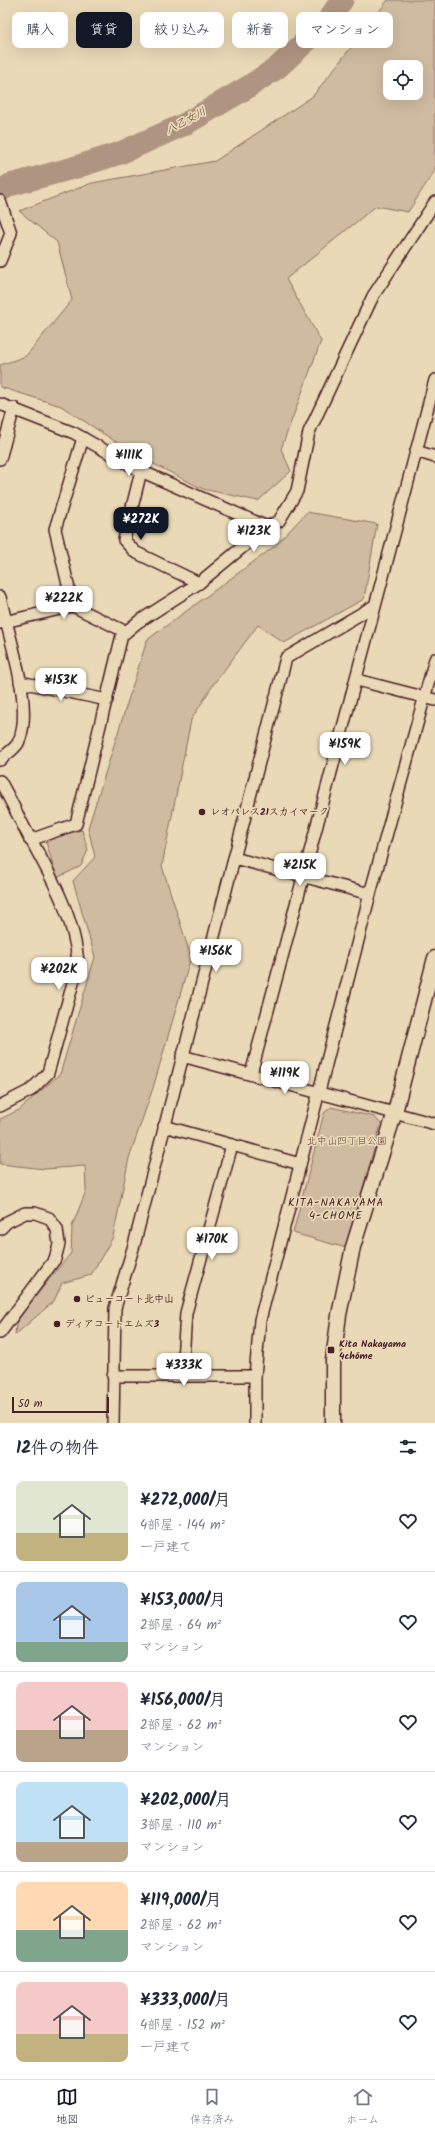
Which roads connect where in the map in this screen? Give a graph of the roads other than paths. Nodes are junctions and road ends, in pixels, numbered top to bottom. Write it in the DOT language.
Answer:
graph roads {
  1 [pos="0,201"];
  2 [pos="435,202"];
  3 [pos="0,261"];
  4 [pos="435,380"];
  5 [pos="0,404"];
  6 [pos="14,408"];
  7 [pos="83,438"];
  8 [pos="416,451"];
  9 [pos="435,457"];
  10 [pos="0,459"];
  11 [pos="141,470"];
  12 [pos="267,527"];
  13 [pos="198,583"];
  14 [pos="0,597"];
  15 [pos="73,606"];
  16 [pos="374,606"];
  17 [pos="3,622"];
  18 [pos="126,632"];
  19 [pos="435,660"];
  20 [pos="357,680"];
  21 [pos="20,682"];
  22 [pos="430,699"];
  23 [pos="106,700"];
  24 [pos="0,760"];
  25 [pos="0,781"];
  26 [pos="30,840"];
  27 [pos="234,858"];
  28 [pos="303,876"];
  29 [pos="370,894"];
  30 [pos="435,958"];
  31 [pos="182,1056"];
  32 [pos="251,1074"];
  33 [pos="320,1093"];
  34 [pos="0,1106"];
  35 [pos="395,1112"];
  36 [pos="435,1124"];
  37 [pos="164,1126"];
  38 [pos="232,1145"];
  39 [pos="300,1164"];
  40 [pos="0,1229"];
  41 [pos="0,1333"];
  42 [pos="113,1376"];
  43 [pos="182,1376"];
  44 [pos="255,1376"];
  45 [pos="114,1423"];
  46 [pos="255,1423"];
  47 [pos="333,1423"];
  1 -- 3 [label="street"];
  2 -- 12 [label="street"];
  4 -- 8 [label="street"];
  5 -- 6 [label="street"];
  6 -- 7 [label="street"];
  6 -- 10 [label="street"];
  7 -- 11 [label="street"];
  7 -- 15 [label="street"];
  8 -- 9 [label="street"];
  8 -- 16 [label="street"];
  11 -- 12 [label="street"];
  11 -- 13 [label="street"];
  12 -- 13 [label="street"];
  13 -- 18 [label="street"];
  14 -- 17 [label="street"];
  15 -- 17 [label="street"];
  15 -- 18 [label="street"];
  16 -- 20 [label="street"];
  16 -- 27 [label="street"];
  17 -- 21 [label="street"];
  18 -- 23 [label="street"];
  19 -- 22 [label="street"];
  20 -- 22 [label="street"];
  20 -- 28 [label="street"];
  21 -- 23 [label="street"];
  21 -- 24 [label="street"];
  22 -- 29 [label="street"];
  23 -- 26 [label="street"];
  25 -- 26 [label="street"];
  26 -- 34 [label="street"];
  27 -- 28 [label="street"];
  27 -- 31 [label="street"];
  28 -- 29 [label="street"];
  28 -- 32 [label="street"];
  29 -- 33 [label="street"];
  30 -- 35 [label="street"];
  31 -- 32 [label="street"];
  31 -- 37 [label="street"];
  32 -- 33 [label="street"];
  33 -- 35 [label="street"];
  33 -- 39 [label="street"];
  35 -- 36 [label="street"];
  35 -- 47 [label="street"];
  37 -- 38 [label="street"];
  37 -- 42 [label="street"];
  38 -- 39 [label="street"];
  38 -- 43 [label="street"];
  39 -- 44 [label="street"];
  40 -- 41 [label="street"];
  42 -- 43 [label="street"];
  42 -- 45 [label="street"];
  43 -- 44 [label="street"];
  44 -- 46 [label="street"];
}
